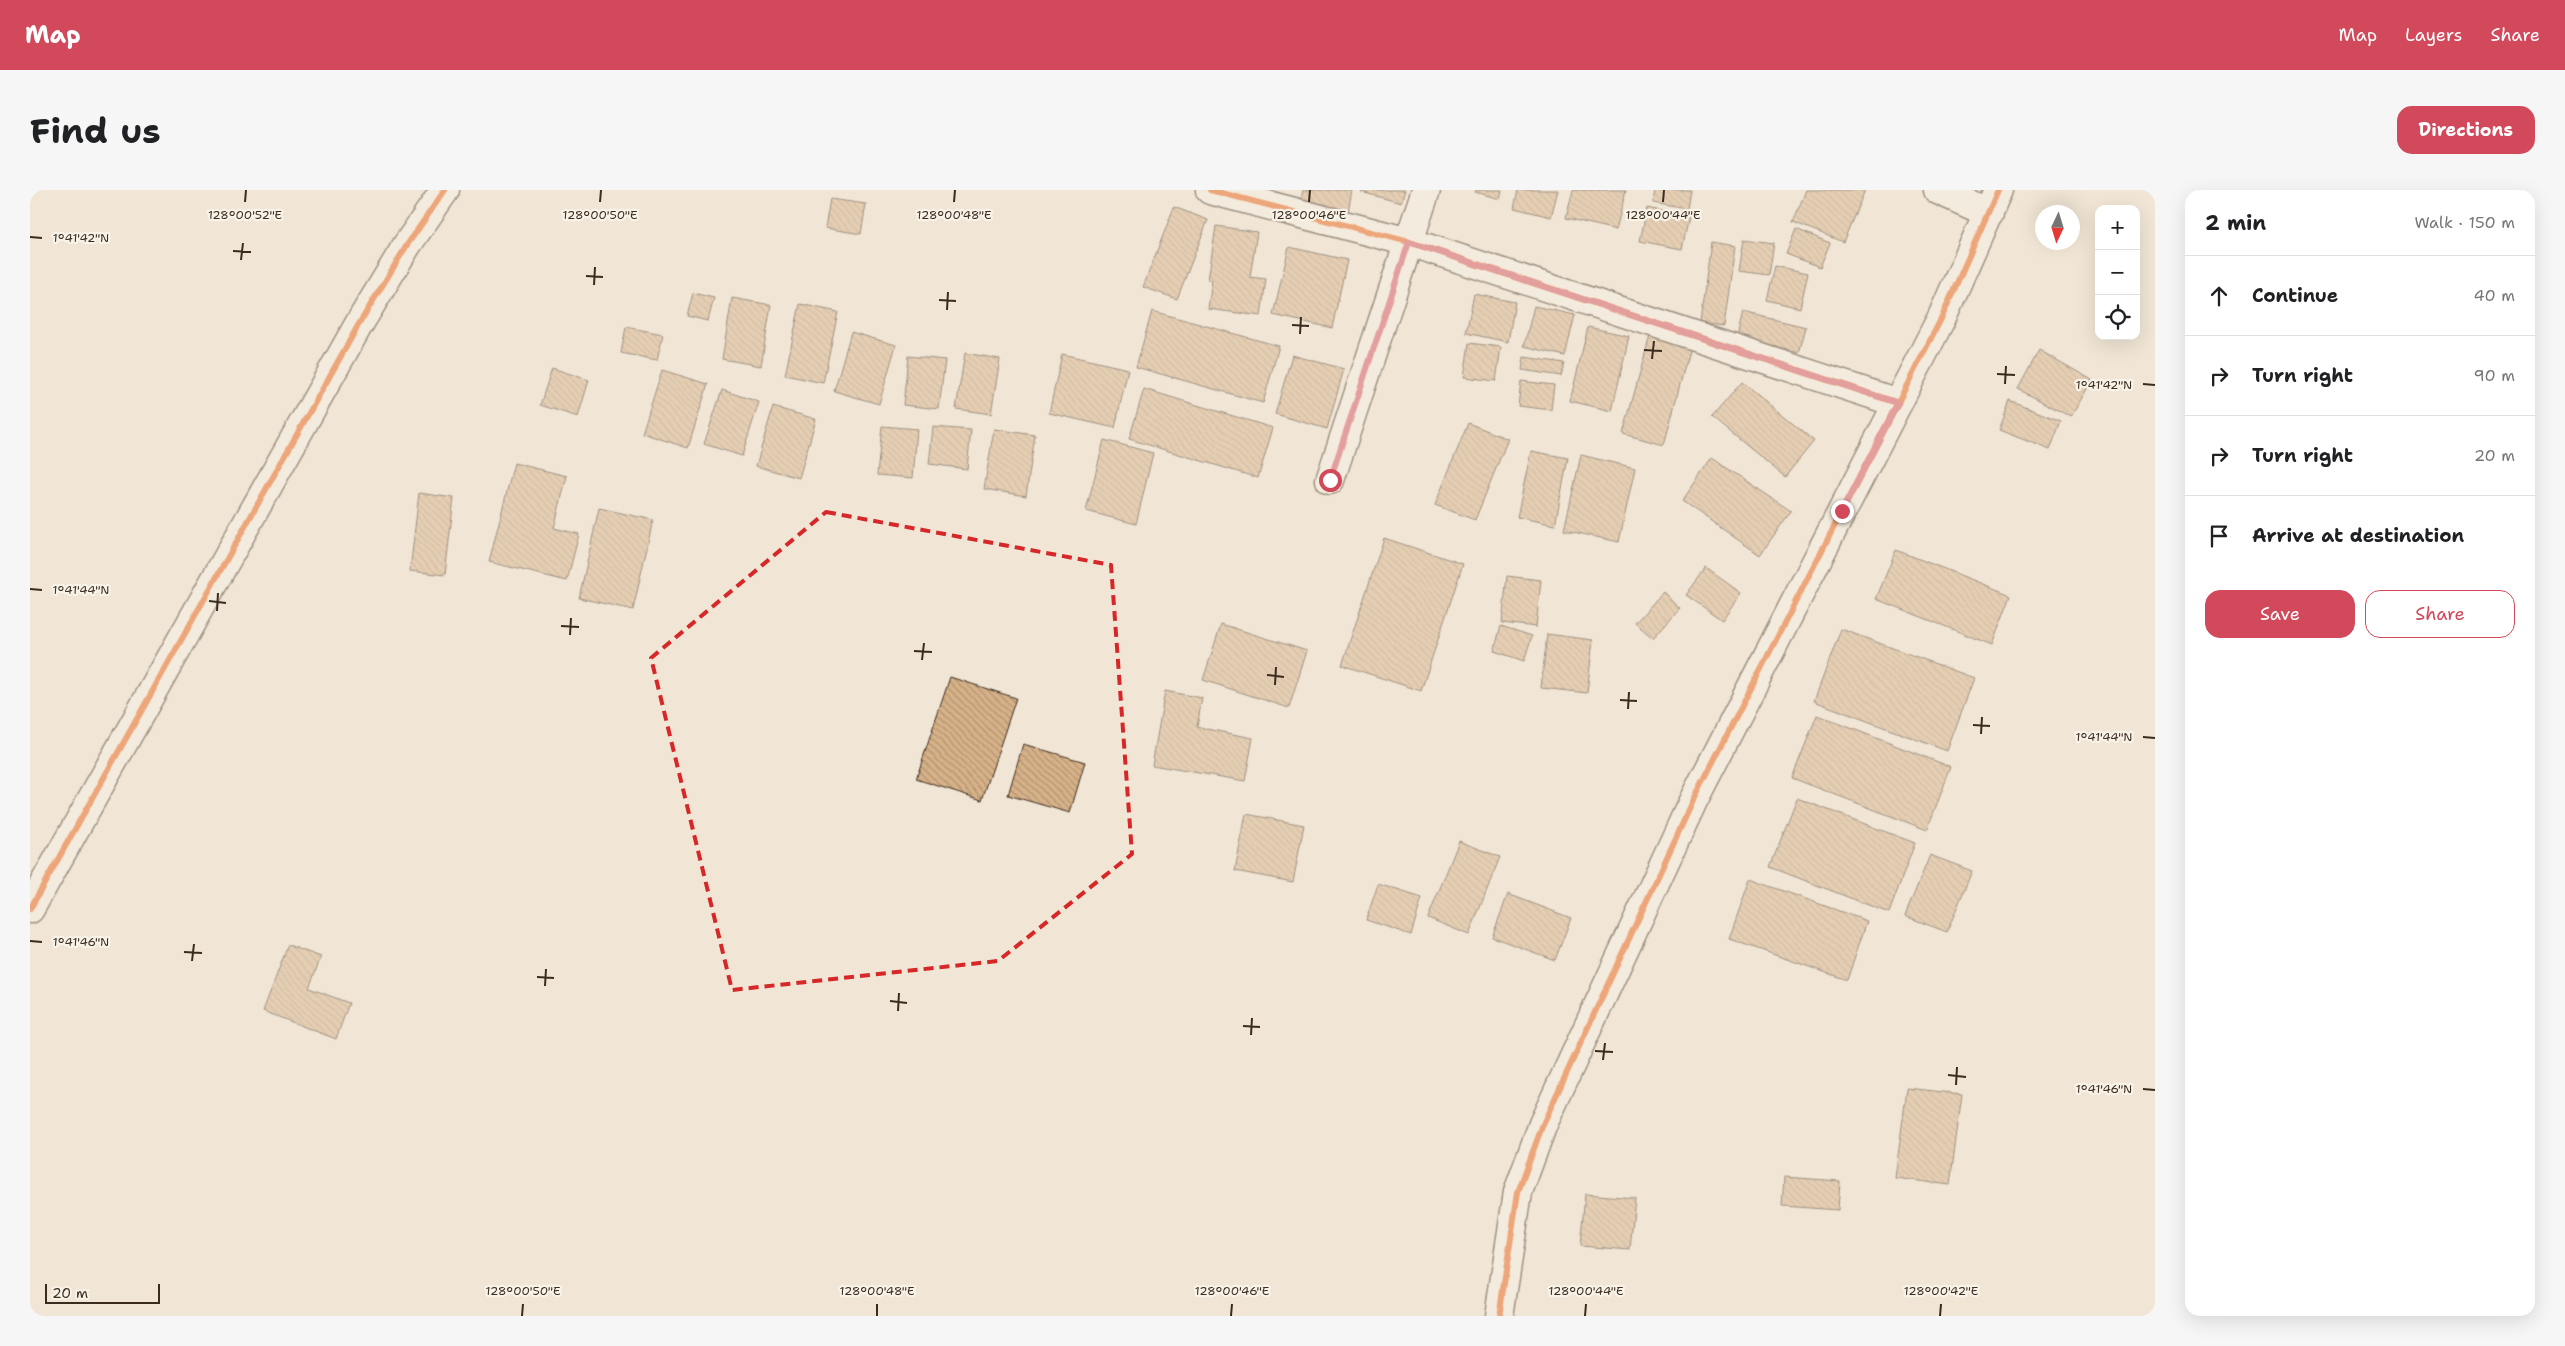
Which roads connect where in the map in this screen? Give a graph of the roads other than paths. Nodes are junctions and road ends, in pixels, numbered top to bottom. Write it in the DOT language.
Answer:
graph roads {
  1 [pos="445,190"];
  2 [pos="1210,190"];
  3 [pos="1426,190"];
  4 [pos="1938,190"];
  5 [pos="1994,201"];
  6 [pos="1409,242"];
  7 [pos="1898,403"];
  8 [pos="1330,480"];
  9 [pos="30,909"];
  10 [pos="1499,1316"];
  1 -- 9 [label="street"];
  2 -- 6 [label="street"];
  3 -- 6 [label="street"];
  4 -- 5 [label="street"];
  5 -- 7 [label="street"];
  6 -- 7 [label="street"];
  6 -- 8 [label="street"];
  7 -- 10 [label="street"];
}
